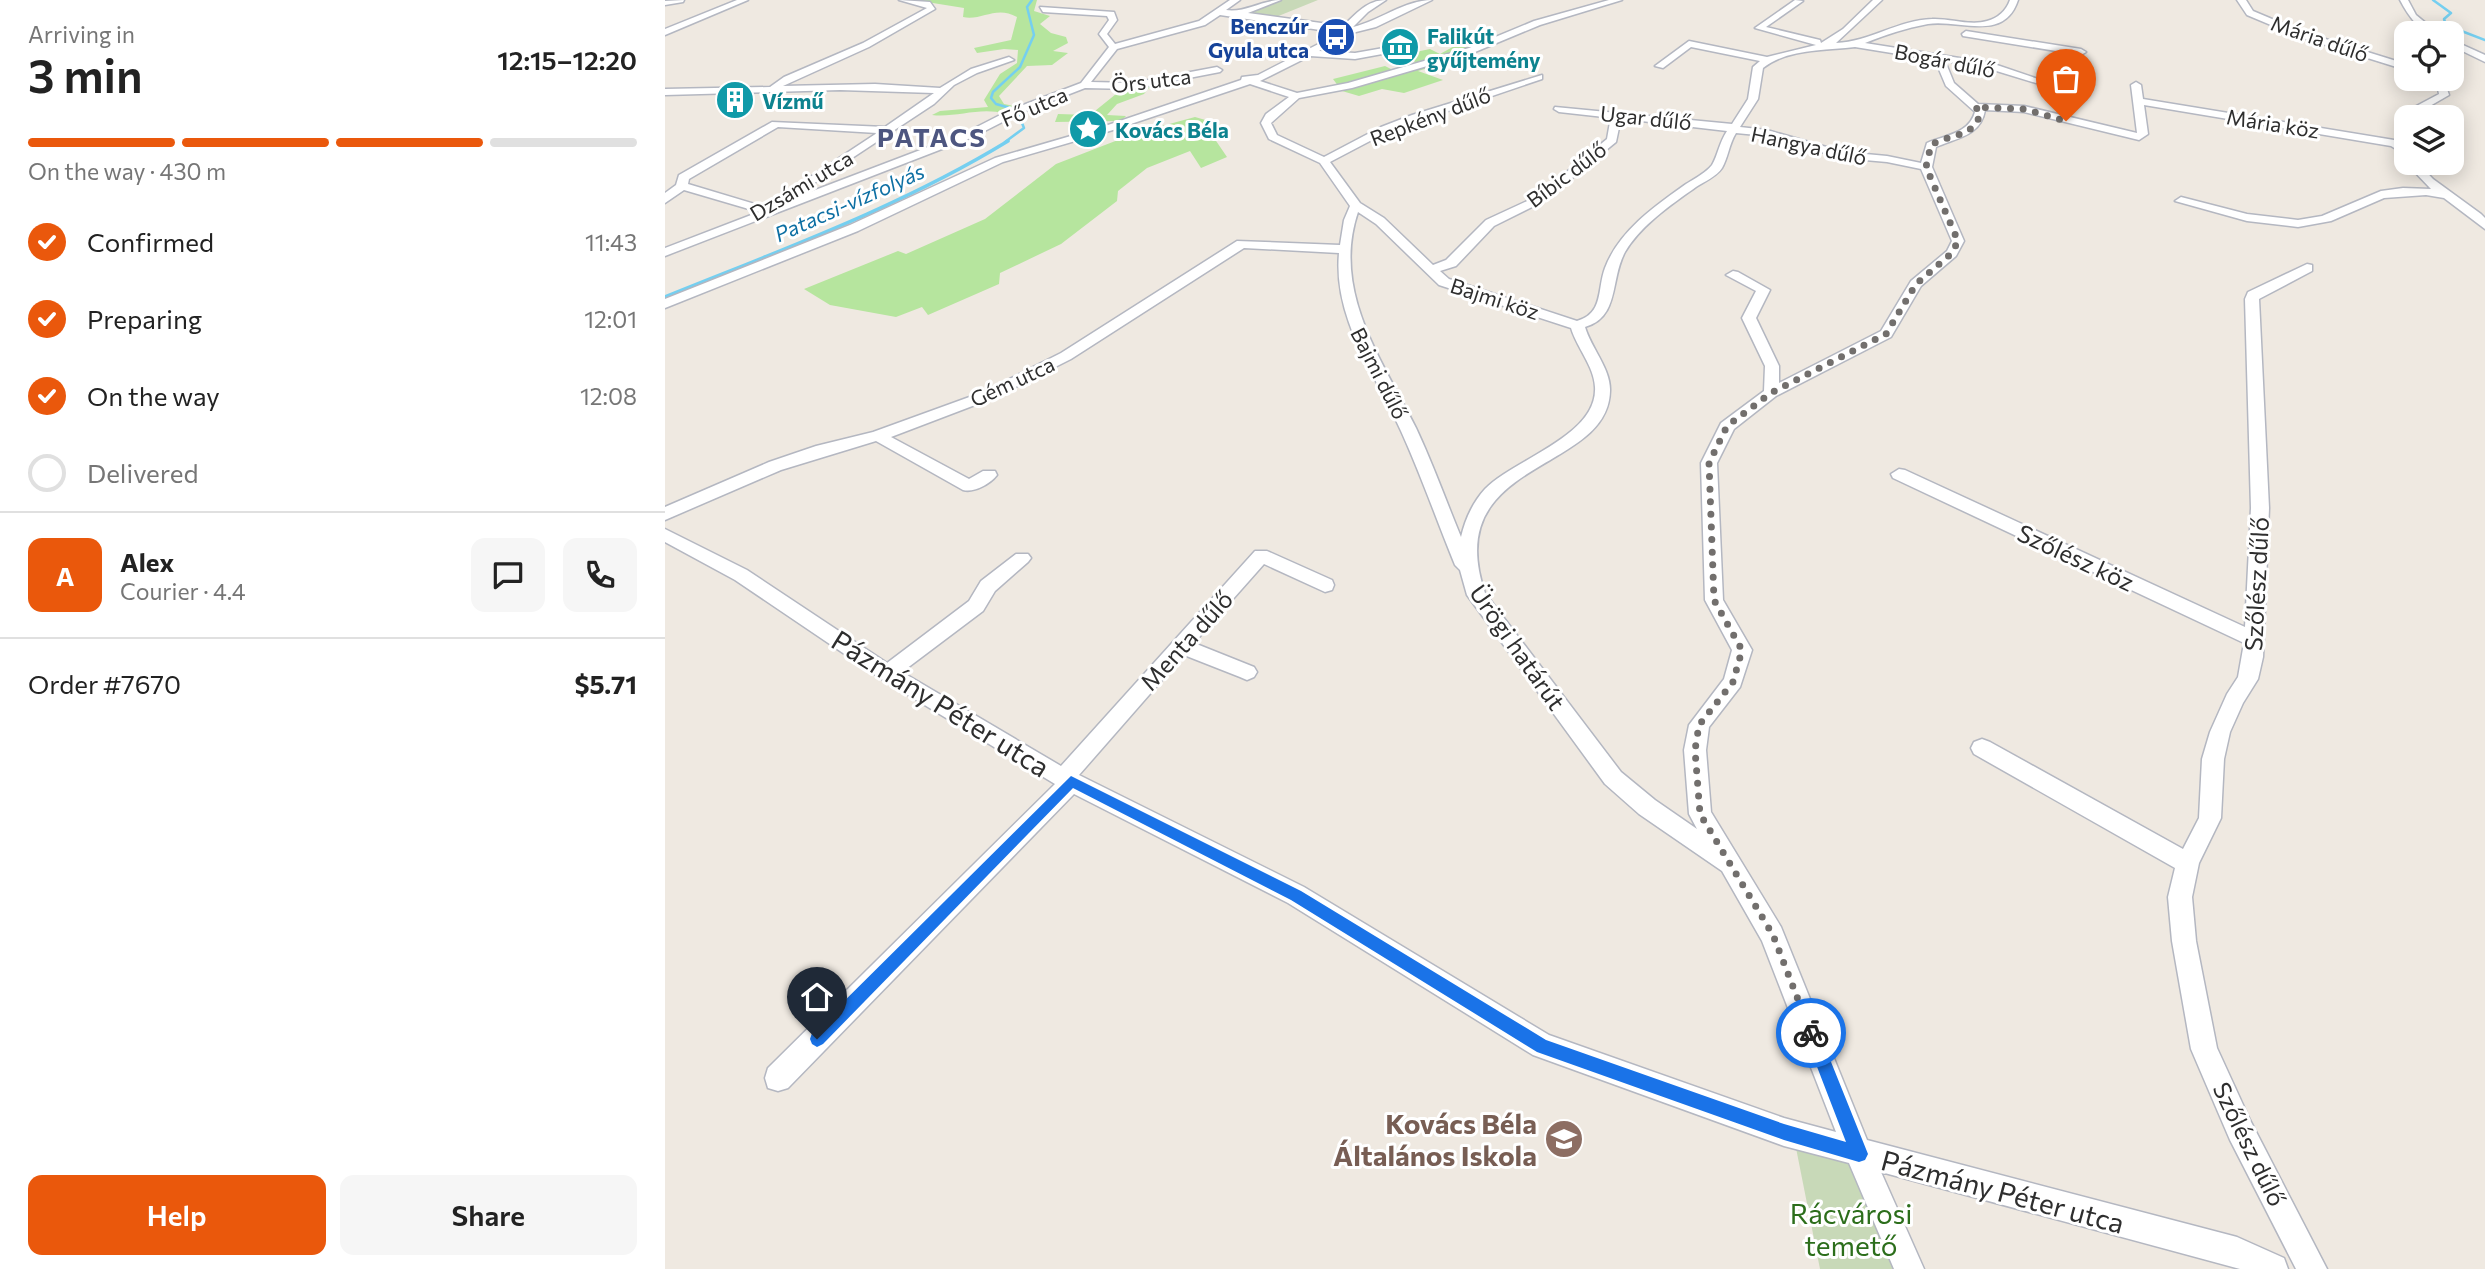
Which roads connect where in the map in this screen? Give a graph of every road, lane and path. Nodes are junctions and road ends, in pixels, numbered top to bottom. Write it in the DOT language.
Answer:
graph roads {
  1 [pos="680,0"];
  2 [pos="744,0"];
  3 [pos="902,0"];
  4 [pos="1059,0"];
  5 [pos="1236,0"];
  6 [pos="1277,0"];
  7 [pos="1382,0"];
  8 [pos="1428,0"];
  9 [pos="1618,0"];
  10 [pos="1878,0"];
  11 [pos="2014,0"];
  12 [pos="2241,0"];
  13 [pos="2404,0"];
  14 [pos="1799,1"];
  15 [pos="665,3"];
  16 [pos="1219,12"];
  17 [pos="1237,14"];
  18 [pos="2419,21"];
  19 [pos="1913,26"];
  20 [pos="665,32"];
  21 [pos="1349,32"];
  22 [pos="1824,45"];
  23 [pos="1853,45"];
  24 [pos="1412,46"];
  25 [pos="1114,47"];
  26 [pos="2464,49"];
  27 [pos="2081,52"];
  28 [pos="1308,53"];
  29 [pos="1940,58"];
  30 [pos="2485,59"];
  31 [pos="1009,60"];
  32 [pos="1203,60"];
  33 [pos="1769,60"];
  34 [pos="2394,63"];
  35 [pos="1660,66"];
  36 [pos="1217,70"];
  37 [pos="1539,77"];
  38 [pos="2036,80"];
  39 [pos="1250,81"];
  40 [pos="1084,85"];
  41 [pos="2136,85"];
  42 [pos="772,90"];
  43 [pos="945,91"];
  44 [pos="2444,91"];
  45 [pos="665,92"];
  46 [pos="685,92"];
  47 [pos="1296,96"];
  48 [pos="2138,101"];
  49 [pos="688,104"];
  50 [pos="2423,105"];
  51 [pos="1975,107"];
  52 [pos="1559,109"];
  53 [pos="1622,115"];
  54 [pos="1732,128"];
  55 [pos="888,130"];
  56 [pos="2394,143"];
  57 [pos="1324,161"];
  58 [pos="1926,167"];
  59 [pos="2421,175"];
  60 [pos="682,186"];
  61 [pos="2449,195"];
  62 [pos="665,199"];
  63 [pos="2181,201"];
  64 [pos="1356,206"];
  65 [pos="763,209"];
  66 [pos="736,225"];
  67 [pos="2485,225"];
  68 [pos="1345,249"];
  69 [pos="665,252"];
  70 [pos="2307,268"];
  71 [pos="1430,270"];
  72 [pos="1733,275"];
  73 [pos="665,304"];
  74 [pos="1577,325"];
  75 [pos="1771,393"];
  76 [pos="878,436"];
  77 [pos="1899,474"];
  78 [pos="989,475"];
  79 [pos="665,514"];
  80 [pos="665,535"];
  81 [pos="1022,558"];
  82 [pos="1468,576"];
  83 [pos="1325,584"];
  84 [pos="2253,639"];
  85 [pos="1181,646"];
  86 [pos="1247,672"];
  87 [pos="887,673"];
  88 [pos="1982,748"];
  89 [pos="1067,780"];
  90 [pos="2188,863"];
  91 [pos="1730,864"];
  92 [pos="778,1078"];
  93 [pos="1859,1154"];
  94 [pos="1909,1269"];
  95 [pos="2273,1269"];
  96 [pos="2312,1269"];
  1 -- 15 [label="street"];
  2 -- 20 [label="street"];
  3 -- 42 [label="street"];
  4 -- 25 [label="street"];
  5 -- 16 [label="street"];
  6 -- 17 [label="street"];
  7 -- 21 [label="street"];
  8 -- 21 [label="street"];
  9 -- 47 [label="street"];
  10 -- 22 [label="street"];
  11 -- 19 [label="street"];
  12 -- 34 [label="street, Mária dűlő"];
  13 -- 18 [label="street"];
  14 -- 22 [label="street"];
  16 -- 17 [label="street"];
  16 -- 25 [label="street"];
  17 -- 21 [label="street"];
  19 -- 23 [label="street"];
  19 -- 27 [label="street"];
  21 -- 28 [label="street"];
  22 -- 23 [label="street"];
  22 -- 33 [label="street"];
  23 -- 29 [label="street, Bogár dűlő"];
  24 -- 28 [label="street"];
  25 -- 40 [label="street, Fő utca"];
  26 -- 30 [label="street"];
  28 -- 39 [label="street"];
  29 -- 38 [label="street, Bogár dűlő"];
  29 -- 51 [label="street"];
  31 -- 43 [label="street, Dzsámi utca"];
  32 -- 36 [label="street, Örs utca"];
  33 -- 35 [label="street"];
  33 -- 54 [label="street"];
  36 -- 39 [label="street, Örs utca"];
  36 -- 40 [label="street, Örs utca"];
  37 -- 57 [label="street, Repkény dűlő"];
  39 -- 47 [label="street, Örs utca"];
  39 -- 73 [label="street"];
  40 -- 66 [label="street, Fő utca"];
  41 -- 48 [label="street"];
  42 -- 43 [label="street"];
  42 -- 46 [label="street"];
  43 -- 55 [label="street, Dzsámi utca"];
  44 -- 50 [label="street"];
  45 -- 46 [label="street"];
  46 -- 49 [label="street"];
  47 -- 57 [label="street"];
  48 -- 51 [label="street"];
  48 -- 56 [label="street, Mária köz"];
  51 -- 58 [label="street"];
  52 -- 53 [label="street, Ugar dűlő"];
  53 -- 54 [label="street, Ugar dűlő"];
  53 -- 71 [label="street, Bíbic dűlő"];
  54 -- 58 [label="street, Hangya dűlő"];
  54 -- 74 [label="street"];
  55 -- 60 [label="street"];
  55 -- 65 [label="street, Dzsámi utca"];
  57 -- 64 [label="street"];
  58 -- 75 [label="street"];
  59 -- 61 [label="street"];
  60 -- 62 [label="street"];
  60 -- 65 [label="street"];
  61 -- 63 [label="street"];
  61 -- 67 [label="street"];
  64 -- 68 [label="street, Bajmi dűlő"];
  64 -- 71 [label="street, Bajmi köz"];
  65 -- 66 [label="street, Dzsámi utca"];
  66 -- 69 [label="street, Fő utca"];
  68 -- 76 [label="street, Gém utca"];
  68 -- 82 [label="street, Bajmi dűlő"];
  70 -- 84 [label="street, Szőlész dűlő"];
  71 -- 74 [label="street, Bajmi köz"];
  72 -- 75 [label="street"];
  74 -- 82 [label="street, Ürögi határút"];
  75 -- 91 [label="street"];
  76 -- 78 [label="street"];
  76 -- 79 [label="street, Gém utca"];
  77 -- 84 [label="street, Szőlész köz"];
  80 -- 87 [label="street, Pázmány Péter utca"];
  81 -- 87 [label="street"];
  82 -- 91 [label="street, Ürögi határút"];
  83 -- 85 [label="street, Menta dűlő"];
  84 -- 90 [label="street, Szőlész dűlő"];
  85 -- 86 [label="street"];
  85 -- 89 [label="street, Menta dűlő"];
  87 -- 89 [label="street, Pázmány Péter utca"];
  88 -- 90 [label="street"];
  89 -- 92 [label="street, Menta dűlő"];
  89 -- 93 [label="street, Pázmány Péter utca"];
  90 -- 96 [label="street, Szőlész dűlő"];
  91 -- 93 [label="street, Ürögi határút"];
  93 -- 94 [label="street, Ürögi határút"];
  93 -- 95 [label="street, Pázmány Péter utca"];
}
